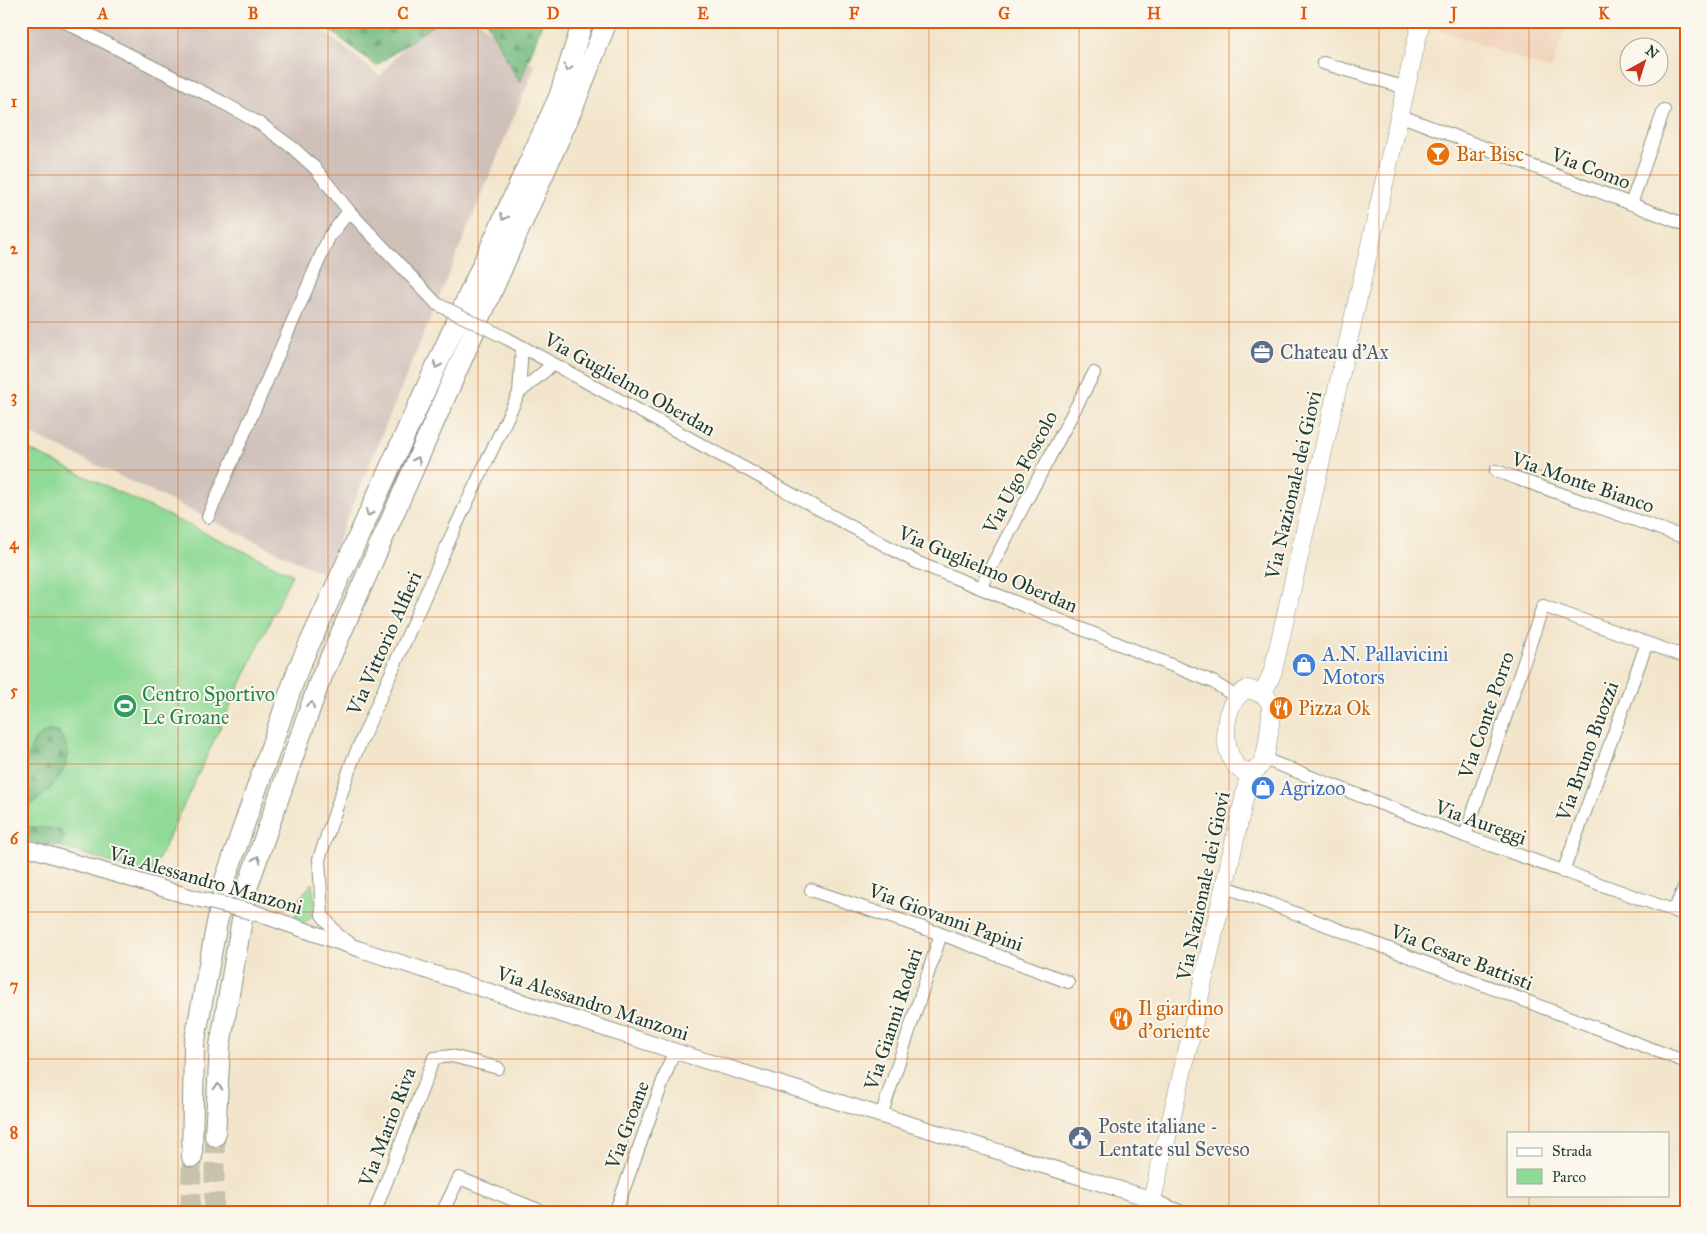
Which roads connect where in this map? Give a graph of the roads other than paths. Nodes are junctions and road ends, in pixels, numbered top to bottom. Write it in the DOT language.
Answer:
graph roads {
  1 [pos="63,21"];
  2 [pos="583,21"];
  3 [pos="607,21"];
  4 [pos="1421,21"];
  5 [pos="1323,63"];
  6 [pos="1406,88"];
  7 [pos="1664,110"];
  8 [pos="1399,115"];
  9 [pos="1631,204"];
  10 [pos="349,211"];
  11 [pos="1686,225"];
  12 [pos="522,346"];
  13 [pos="553,364"];
  14 [pos="1094,373"];
  15 [pos="519,393"];
  16 [pos="1496,471"];
  17 [pos="208,517"];
  18 [pos="1686,538"];
  19 [pos="980,588"];
  20 [pos="1647,643"];
  21 [pos="1686,657"];
  22 [pos="1263,694"];
  23 [pos="1236,697"];
  24 [pos="1264,759"];
  25 [pos="1250,772"];
  26 [pos="1465,836"];
  27 [pos="21,846"];
  28 [pos="1563,872"];
  29 [pos="1686,883"];
  30 [pos="1224,886"];
  31 [pos="811,890"];
  32 [pos="1680,913"];
  33 [pos="941,934"];
  34 [pos="359,948"];
  35 [pos="1068,982"];
  36 [pos="674,1051"];
  37 [pos="1686,1062"];
  38 [pos="498,1068"];
  39 [pos="881,1116"];
  40 [pos="215,1136"];
  41 [pos="192,1157"];
  42 [pos="1150,1206"];
  43 [pos="378,1213"];
  44 [pos="442,1213"];
  45 [pos="546,1213"];
  46 [pos="615,1213"];
  47 [pos="1184,1213"];
  1 -- 10 [label="street, Via Guglielmo Oberdan"];
  2 -- 41 [label="highway, one-way"];
  40 -- 3 [label="highway, one-way"];
  4 -- 6 [label="main road, Via Nazionale dei Giovi"];
  5 -- 6 [label="street"];
  6 -- 8 [label="main road, Via Nazionale dei Giovi"];
  7 -- 9 [label="street"];
  8 -- 9 [label="street, Via Como"];
  8 -- 22 [label="main road, Via Nazionale dei Giovi"];
  9 -- 11 [label="street, Via Como"];
  10 -- 12 [label="street, Via Guglielmo Oberdan, bridge"];
  10 -- 17 [label="street"];
  12 -- 13 [label="street, Via Guglielmo Oberdan"];
  12 -- 15 [label="street, Via Vittorio Alfieri"];
  13 -- 15 [label="street"];
  13 -- 19 [label="street, Via Guglielmo Oberdan"];
  14 -- 19 [label="street, Via Ugo Foscolo"];
  15 -- 34 [label="street, Via Vittorio Alfieri"];
  16 -- 18 [label="street, Via Monte Bianco"];
  19 -- 23 [label="street, Via Guglielmo Oberdan"];
  20 -- 21 [label="street"];
  20 -- 26 [label="street, Via Conte Porro"];
  20 -- 28 [label="street, Via Bruno Buozzi"];
  22 -- 23 [label="main road"];
  22 -- 24 [label="main road"];
  23 -- 25 [label="main road, Via Nazionale dei Giovi"];
  24 -- 25 [label="main road, Via Nazionale dei Giovi"];
  24 -- 26 [label="street, Via Aureggi"];
  25 -- 30 [label="main road, Via Nazionale dei Giovi"];
  26 -- 28 [label="street, Via Aureggi"];
  27 -- 34 [label="street, Via Alessandro Manzoni, bridge"];
  28 -- 32 [label="street, Via Aureggi"];
  29 -- 32 [label="street"];
  30 -- 37 [label="street, Via Cesare Battisti"];
  30 -- 42 [label="main road, Via Nazionale dei Giovi"];
  31 -- 33 [label="street, Via Giovanni Papini"];
  33 -- 35 [label="street, Via Giovanni Papini"];
  33 -- 39 [label="street, Via Gianni Rodari"];
  34 -- 36 [label="street, Via Alessandro Manzoni"];
  36 -- 39 [label="street, Via Alessandro Manzoni"];
  36 -- 46 [label="street, Via Groane"];
  38 -- 43 [label="street, Via Mario Riva"];
  39 -- 42 [label="street, Via Alessandro Manzoni"];
  42 -- 47 [label="street"];
  44 -- 45 [label="street"];
}
